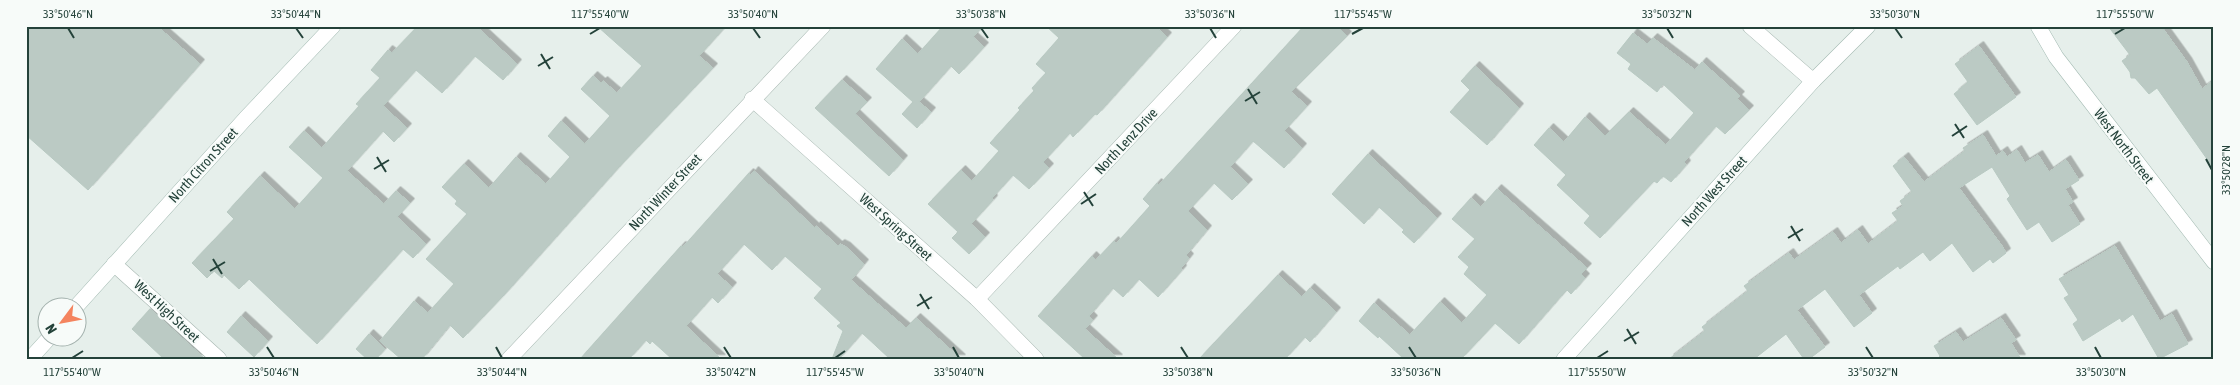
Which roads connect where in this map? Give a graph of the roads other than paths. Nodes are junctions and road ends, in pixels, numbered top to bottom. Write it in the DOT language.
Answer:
graph roads {
  1 [pos="333,26"];
  2 [pos="823,26"];
  3 [pos="1750,26"];
  4 [pos="1868,26"];
  5 [pos="2038,26"];
  6 [pos="1225,29"];
  7 [pos="1813,81"];
  8 [pos="752,99"];
  9 [pos="2214,262"];
  10 [pos="114,264"];
  11 [pos="84,298"];
  12 [pos="977,299"];
  13 [pos="40,348"];
  14 [pos="30,359"];
  15 [pos="219,359"];
  16 [pos="509,359"];
  17 [pos="1036,359"];
  18 [pos="1564,359"];
  1 -- 10 [label="street, North Citron Street"];
  2 -- 8 [label="street, North Winter Street"];
  3 -- 7 [label="street"];
  4 -- 7 [label="street, North West Street"];
  5 -- 9 [label="street, West North Street"];
  6 -- 12 [label="street, North Lenz Drive"];
  7 -- 18 [label="street, North West Street"];
  8 -- 12 [label="street, West Spring Street"];
  8 -- 16 [label="street, North Winter Street"];
  10 -- 11 [label="street, North Citron Street"];
  10 -- 15 [label="street, West High Street"];
  12 -- 17 [label="street, West Spring Street"];
  13 -- 14 [label="street"];
}
